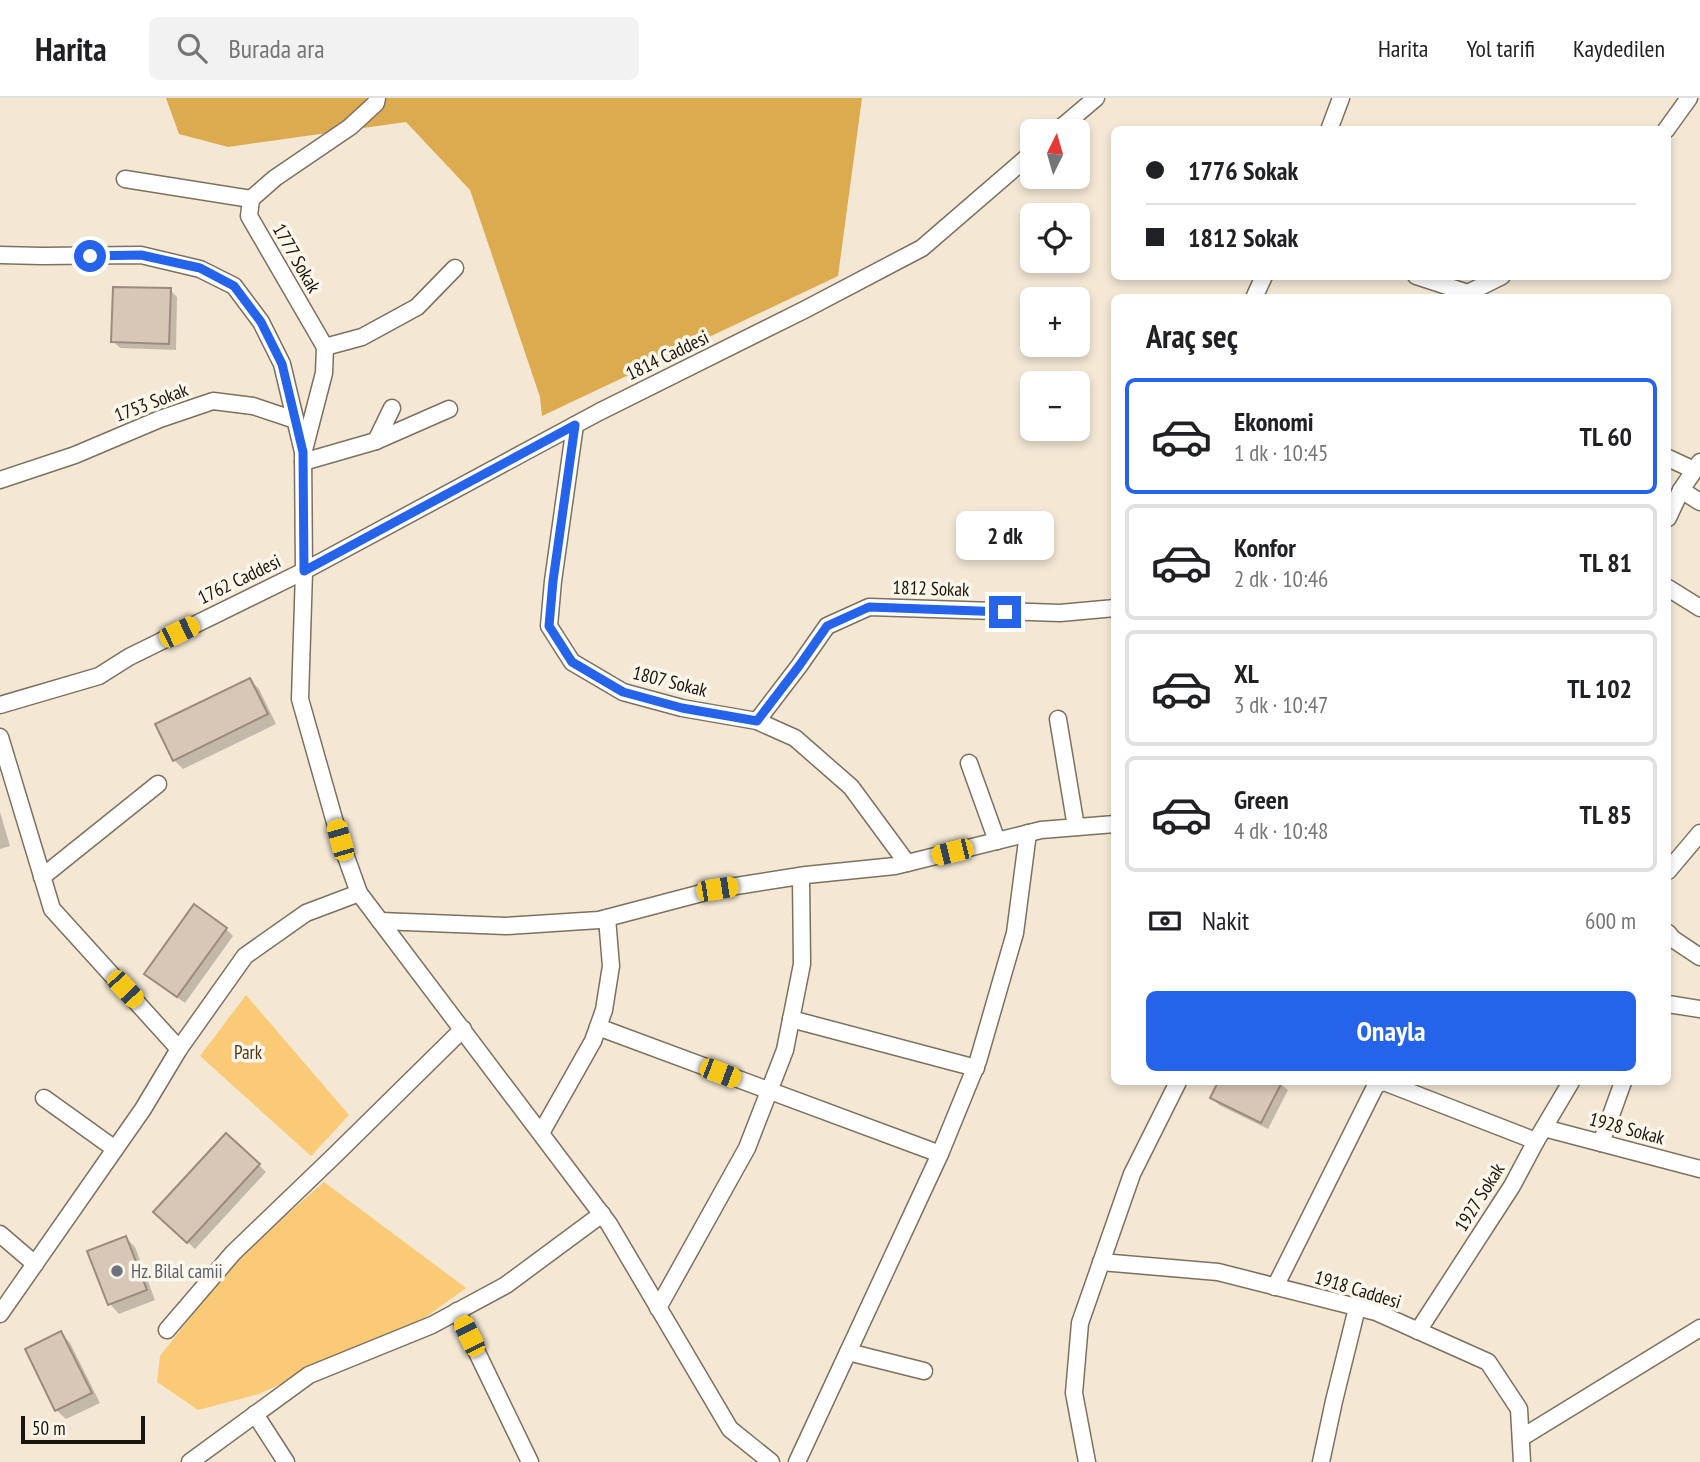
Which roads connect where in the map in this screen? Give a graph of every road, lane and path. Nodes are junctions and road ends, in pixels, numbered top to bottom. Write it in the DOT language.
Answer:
graph roads {
  1 [pos="377,98"];
  2 [pos="1096,98"];
  3 [pos="1341,98"];
  4 [pos="1689,98"];
  5 [pos="1071,119"];
  6 [pos="1330,126"];
  7 [pos="1669,126"];
  8 [pos="1020,163"];
  9 [pos="125,179"];
  10 [pos="251,199"];
  11 [pos="0,255"];
  12 [pos="455,268"];
  13 [pos="1428,280"];
  14 [pos="1494,280"];
  15 [pos="325,347"];
  16 [pos="391,408"];
  17 [pos="449,409"];
  18 [pos="295,420"];
  19 [pos="575,425"];
  20 [pos="376,441"];
  21 [pos="303,457"];
  22 [pos="1671,459"];
  23 [pos="1697,466"];
  24 [pos="0,480"];
  25 [pos="1681,490"];
  26 [pos="1700,502"];
  27 [pos="1671,512"];
  28 [pos="304,571"];
  29 [pos="1671,590"];
  30 [pos="1111,608"];
  31 [pos="1700,608"];
  32 [pos="0,705"];
  33 [pos="1058,719"];
  34 [pos="757,721"];
  35 [pos="0,737"];
  36 [pos="969,763"];
  37 [pos="158,784"];
  38 [pos="1111,824"];
  39 [pos="1076,827"];
  40 [pos="1028,833"];
  41 [pos="1700,833"];
  42 [pos="997,841"];
  43 [pos="907,863"];
  44 [pos="1671,867"];
  45 [pos="801,876"];
  46 [pos="42,877"];
  47 [pos="359,893"];
  48 [pos="607,918"];
  49 [pos="380,921"];
  50 [pos="1671,943"];
  51 [pos="1700,957"];
  52 [pos="1671,1004"];
  53 [pos="1700,1009"];
  54 [pos="791,1019"];
  55 [pos="598,1027"];
  56 [pos="463,1029"];
  57 [pos="179,1049"];
  58 [pos="976,1068"];
  59 [pos="1176,1085"];
  60 [pos="1376,1085"];
  61 [pos="1394,1085"];
  62 [pos="1569,1085"];
  63 [pos="1622,1085"];
  64 [pos="769,1091"];
  65 [pos="44,1098"];
  66 [pos="541,1133"];
  67 [pos="1540,1134"];
  68 [pos="1601,1143"];
  69 [pos="115,1149"];
  70 [pos="940,1154"];
  71 [pos="1700,1169"];
  72 [pos="602,1214"];
  73 [pos="0,1234"];
  74 [pos="1101,1262"];
  75 [pos="35,1264"];
  76 [pos="1275,1287"];
  77 [pos="658,1308"];
  78 [pos="1357,1308"];
  79 [pos="457,1311"];
  80 [pos="0,1314"];
  81 [pos="1700,1328"];
  82 [pos="167,1330"];
  83 [pos="1418,1331"];
  84 [pos="848,1352"];
  85 [pos="924,1371"];
  86 [pos="256,1414"];
  87 [pos="1521,1438"];
  88 [pos="190,1462"];
  89 [pos="286,1462"];
  90 [pos="530,1462"];
  91 [pos="771,1462"];
  92 [pos="797,1462"];
  93 [pos="1087,1462"];
  94 [pos="1321,1462"];
  95 [pos="1522,1462"];
  1 -- 10 [label="street"];
  2 -- 5 [label="street"];
  3 -- 6 [label="street"];
  4 -- 7 [label="street"];
  8 -- 19 [label="street, 1814 Caddesi"];
  9 -- 10 [label="street"];
  10 -- 15 [label="street, 1777 Sokak"];
  11 -- 18 [label="street"];
  12 -- 15 [label="street"];
  13 -- 14 [label="street"];
  15 -- 21 [label="street"];
  16 -- 20 [label="street"];
  17 -- 20 [label="street"];
  18 -- 21 [label="street"];
  18 -- 24 [label="street, 1753 Sokak"];
  19 -- 28 [label="street, 1814 Caddesi"];
  19 -- 34 [label="street, 1807 Sokak"];
  20 -- 21 [label="street"];
  21 -- 28 [label="street"];
  22 -- 23 [label="street"];
  23 -- 25 [label="street"];
  25 -- 26 [label="street"];
  25 -- 27 [label="street"];
  28 -- 32 [label="street, 1762 Caddesi"];
  28 -- 47 [label="street"];
  29 -- 31 [label="street"];
  30 -- 34 [label="street, 1812 Sokak"];
  33 -- 39 [label="street"];
  34 -- 43 [label="street, 1807 Sokak"];
  35 -- 46 [label="street"];
  36 -- 42 [label="street"];
  37 -- 46 [label="street"];
  38 -- 39 [label="street"];
  39 -- 40 [label="street"];
  40 -- 42 [label="street"];
  40 -- 58 [label="street"];
  41 -- 44 [label="street"];
  42 -- 43 [label="street"];
  43 -- 45 [label="street"];
  45 -- 48 [label="street"];
  45 -- 54 [label="street"];
  46 -- 57 [label="street"];
  47 -- 49 [label="street"];
  47 -- 57 [label="street"];
  48 -- 49 [label="street"];
  48 -- 55 [label="street"];
  49 -- 56 [label="street"];
  50 -- 51 [label="street"];
  52 -- 53 [label="street"];
  54 -- 58 [label="street"];
  54 -- 64 [label="street"];
  55 -- 64 [label="street"];
  55 -- 66 [label="street"];
  56 -- 66 [label="street"];
  56 -- 82 [label="street"];
  57 -- 69 [label="street"];
  58 -- 70 [label="street"];
  59 -- 74 [label="street"];
  60 -- 76 [label="street"];
  61 -- 67 [label="street, 1928 Sokak"];
  62 -- 67 [label="street, 1927 Sokak"];
  63 -- 68 [label="street"];
  64 -- 70 [label="street"];
  64 -- 77 [label="street"];
  65 -- 69 [label="street"];
  66 -- 72 [label="street"];
  67 -- 68 [label="street, 1928 Sokak"];
  67 -- 83 [label="street, 1927 Sokak"];
  68 -- 71 [label="street, 1928 Sokak"];
  69 -- 75 [label="street"];
  70 -- 84 [label="street"];
  72 -- 77 [label="street"];
  72 -- 79 [label="street"];
  73 -- 75 [label="street"];
  74 -- 76 [label="street, 1918 Caddesi"];
  74 -- 93 [label="street"];
  75 -- 80 [label="street"];
  76 -- 78 [label="street, 1918 Caddesi"];
  77 -- 91 [label="street"];
  78 -- 83 [label="street, 1918 Caddesi"];
  78 -- 94 [label="street"];
  79 -- 86 [label="street"];
  79 -- 90 [label="street"];
  81 -- 87 [label="street"];
  83 -- 87 [label="street, 1918 Caddesi"];
  84 -- 85 [label="street"];
  84 -- 92 [label="street"];
  86 -- 88 [label="street"];
  86 -- 89 [label="street"];
  87 -- 95 [label="street, 1918 Caddesi"];
}
